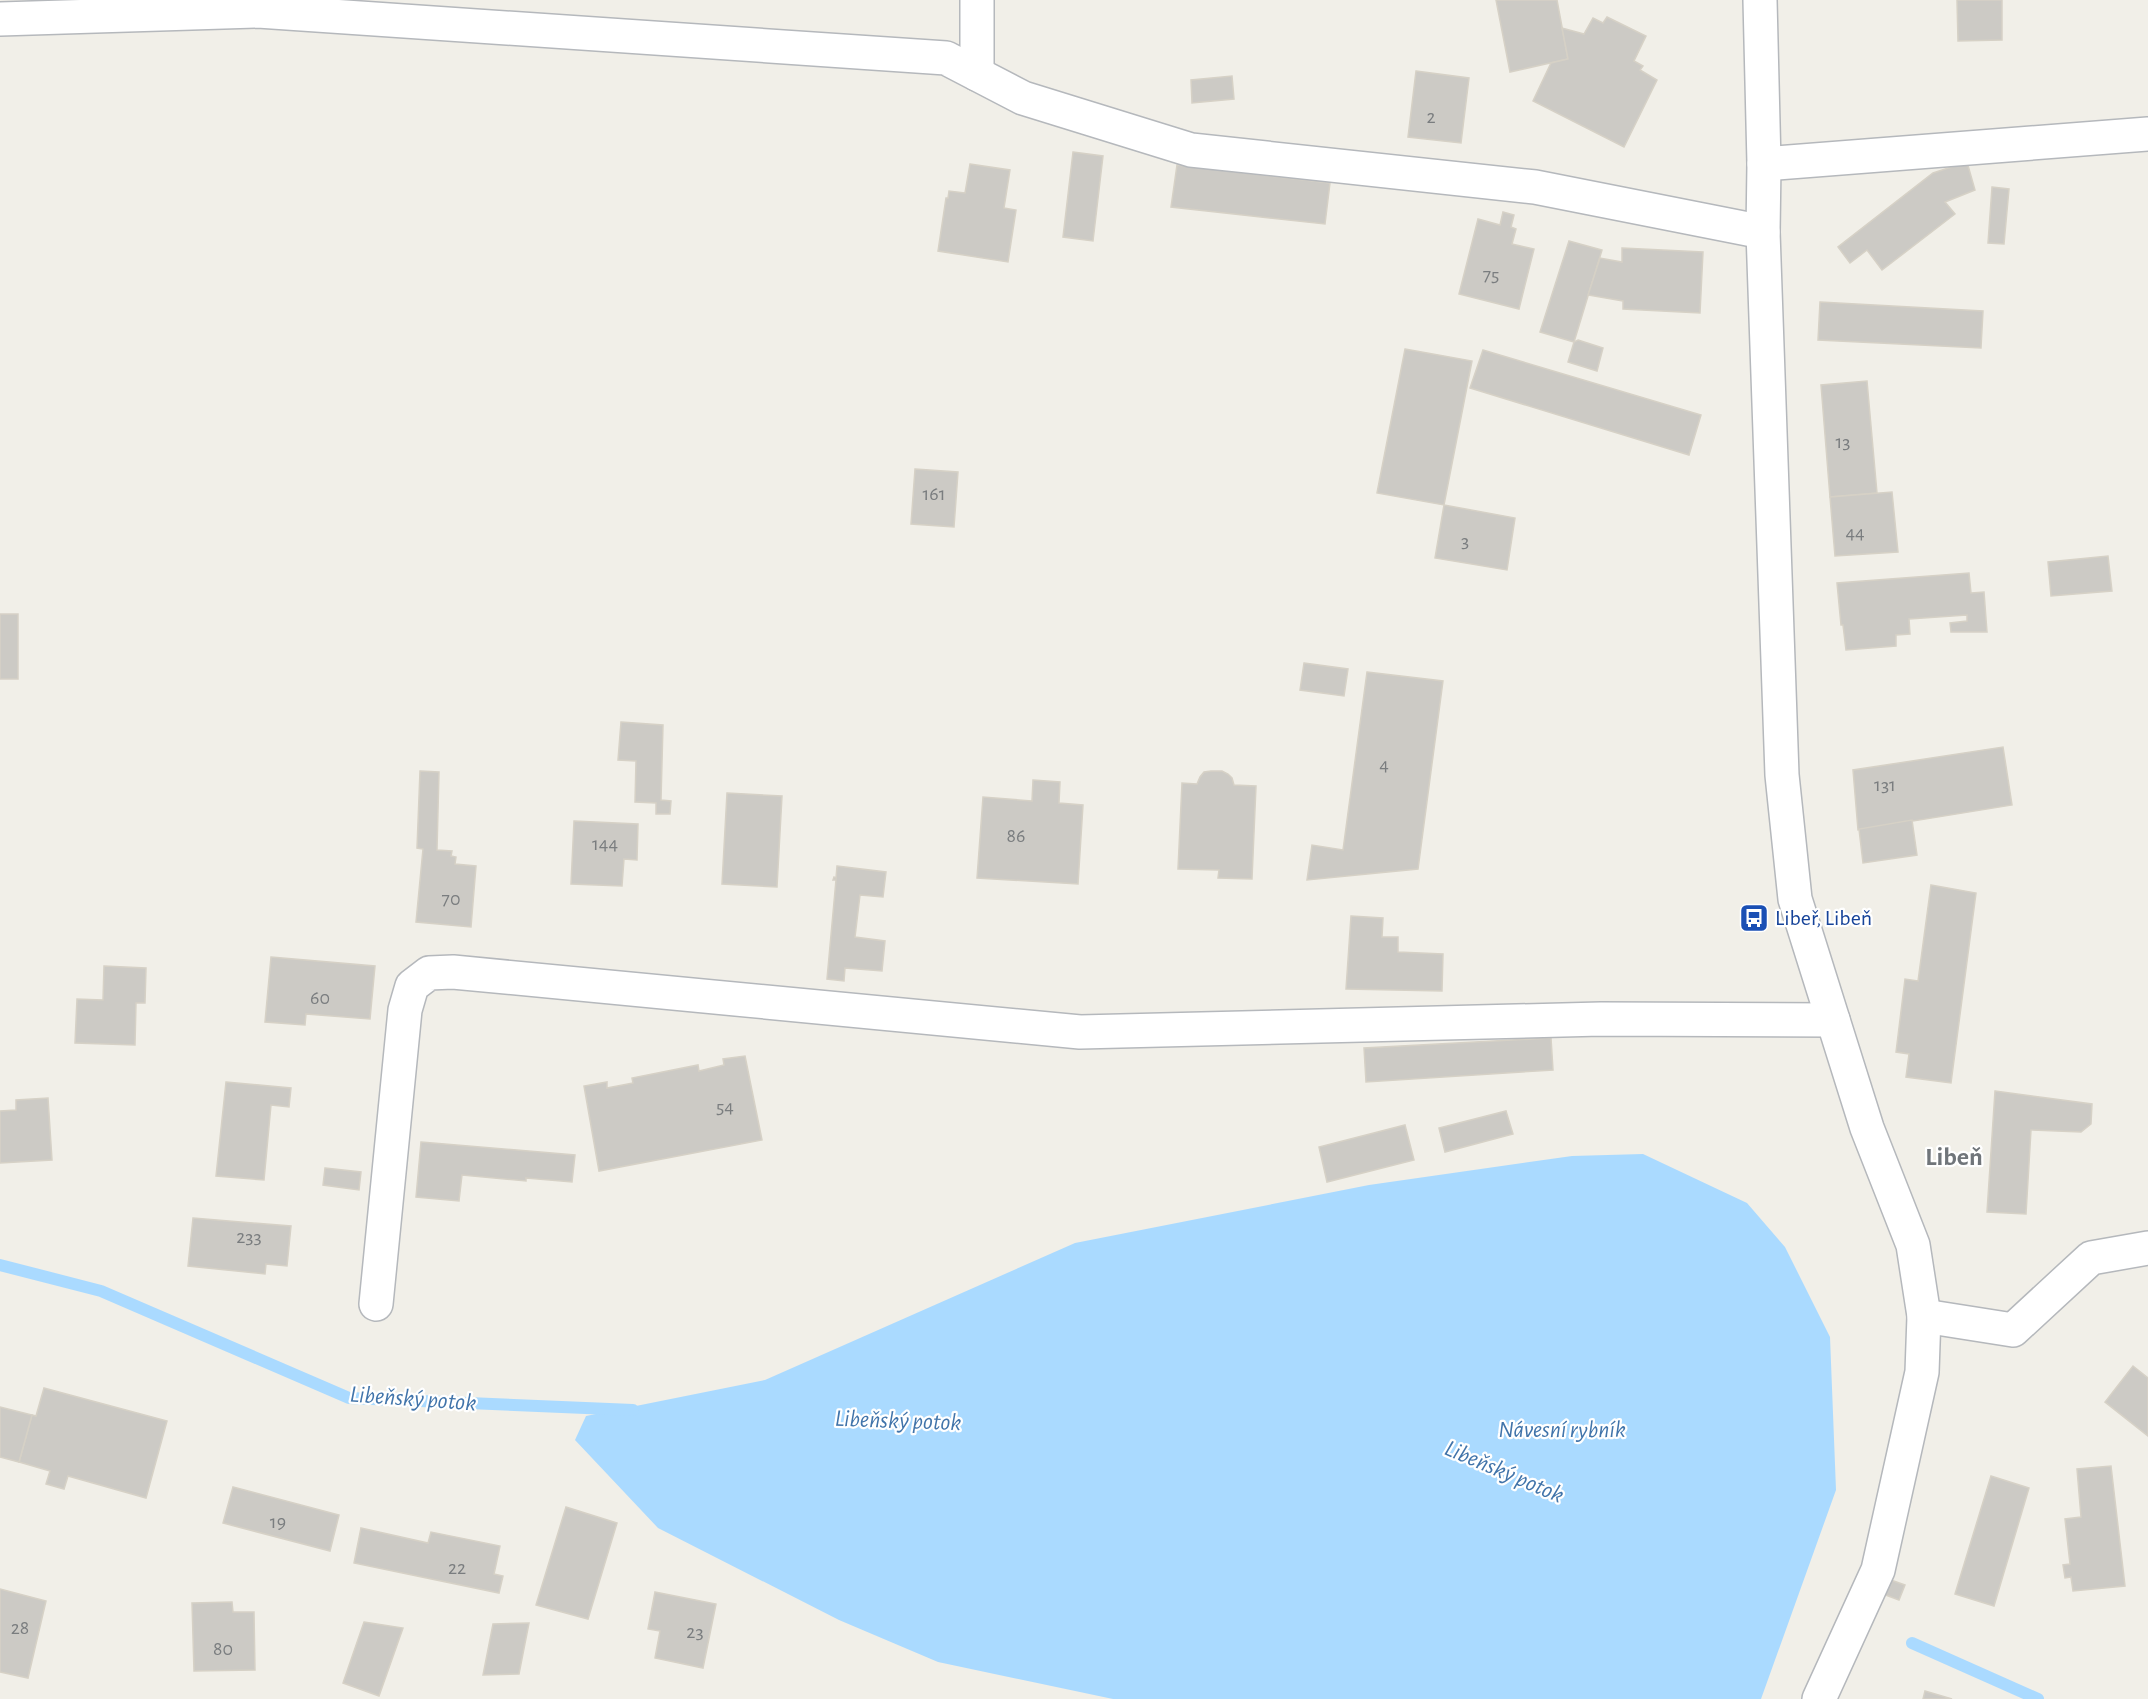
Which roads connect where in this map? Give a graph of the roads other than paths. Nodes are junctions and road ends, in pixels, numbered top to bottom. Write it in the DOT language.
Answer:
graph roads {
  1 [pos="977,0"];
  2 [pos="1761,0"];
  3 [pos="258,6"];
  4 [pos="0,19"];
  5 [pos="978,74"];
  6 [pos="2148,134"];
  7 [pos="1764,164"];
  8 [pos="1763,232"];
  9 [pos="1833,1020"];
  10 [pos="2148,1248"];
  11 [pos="376,1304"];
  12 [pos="1924,1316"];
  13 [pos="1820,1699"];
  1 -- 5 [label="street"];
  2 -- 7 [label="street"];
  3 -- 4 [label="street"];
  3 -- 5 [label="street"];
  5 -- 8 [label="street"];
  6 -- 7 [label="street"];
  7 -- 8 [label="street"];
  8 -- 9 [label="street"];
  9 -- 11 [label="street"];
  9 -- 12 [label="street"];
  10 -- 12 [label="street"];
  12 -- 13 [label="street"];
}
